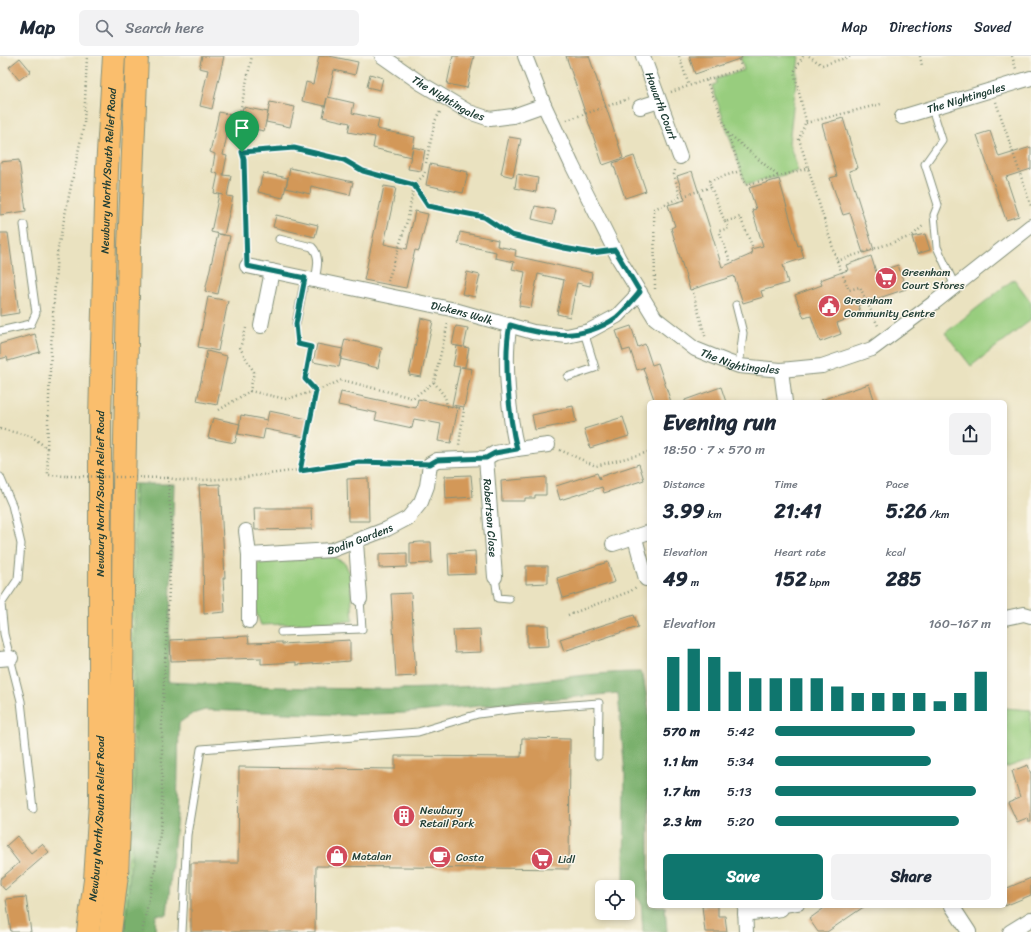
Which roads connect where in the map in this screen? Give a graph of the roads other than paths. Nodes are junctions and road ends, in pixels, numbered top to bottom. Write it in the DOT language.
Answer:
graph roads {
  1 [pos="114,56"];
  2 [pos="137,56"];
  3 [pos="382,56"];
  4 [pos="525,56"];
  5 [pos="643,56"];
  6 [pos="1031,78"];
  7 [pos="657,95"];
  8 [pos="544,106"];
  9 [pos="640,107"];
  10 [pos="932,108"];
  11 [pos="902,118"];
  12 [pos="680,157"];
  13 [pos="24,225"];
  14 [pos="1031,226"];
  15 [pos="279,239"];
  16 [pos="247,266"];
  17 [pos="272,271"];
  18 [pos="310,279"];
  19 [pos="955,286"];
  20 [pos="640,292"];
  21 [pos="736,305"];
  22 [pos="296,324"];
  23 [pos="510,325"];
  24 [pos="261,326"];
  25 [pos="0,331"];
  26 [pos="584,332"];
  27 [pos="739,366"];
  28 [pos="781,370"];
  29 [pos="568,377"];
  30 [pos="785,400"];
  31 [pos="548,445"];
  32 [pos="517,449"];
  33 [pos="486,458"];
  34 [pos="0,477"];
  35 [pos="246,531"];
  36 [pos="647,533"];
  37 [pos="635,538"];
  38 [pos="356,542"];
  39 [pos="613,544"];
  40 [pos="249,555"];
  41 [pos="495,577"];
  42 [pos="646,579"];
  43 [pos="360,599"];
  44 [pos="509,599"];
  45 [pos="1031,616"];
  46 [pos="1007,618"];
  47 [pos="249,621"];
  48 [pos="281,632"];
  49 [pos="5,659"];
  50 [pos="598,756"];
  51 [pos="33,809"];
  52 [pos="787,908"];
  53 [pos="953,908"];
  54 [pos="781,909"];
  55 [pos="745,910"];
  56 [pos="1031,919"];
  57 [pos="88,932"];
  58 [pos="110,932"];
  59 [pos="182,932"];
  60 [pos="746,932"];
  61 [pos="969,932"];
  62 [pos="1010,932"];
  1 -- 57 [label="highway, Newbury North/South Relief Road"];
  2 -- 58 [label="highway, Newbury North/South Relief Road"];
  3 -- 8 [label="street, The Nightingales"];
  4 -- 8 [label="street, The Nightingales"];
  5 -- 7 [label="street, Howarth Court"];
  6 -- 10 [label="street, The Nightingales"];
  7 -- 9 [label="street"];
  7 -- 12 [label="street, Howarth Court"];
  8 -- 20 [label="street, The Nightingales"];
  10 -- 11 [label="street, The Nightingales"];
  10 -- 19 [label="lane"];
  13 -- 25 [label="lane"];
  14 -- 19 [label="street, The Nightingales"];
  15 -- 18 [label="lane"];
  16 -- 17 [label="street, Dickens Walk"];
  17 -- 18 [label="street, Dickens Walk"];
  17 -- 24 [label="street"];
  18 -- 22 [label="lane"];
  18 -- 23 [label="street, Dickens Walk"];
  19 -- 28 [label="street, The Nightingales"];
  20 -- 26 [label="street, Dickens Walk"];
  20 -- 27 [label="street, The Nightingales"];
  21 -- 27 [label="lane"];
  23 -- 26 [label="street, Dickens Walk"];
  23 -- 32 [label="street"];
  26 -- 29 [label="lane"];
  27 -- 28 [label="street, The Nightingales"];
  28 -- 30 [label="street"];
  31 -- 32 [label="street"];
  32 -- 33 [label="street"];
  33 -- 38 [label="street, Bodin Gardens"];
  33 -- 41 [label="street, Robertson Close"];
  34 -- 49 [label="lane"];
  35 -- 40 [label="street"];
  36 -- 37 [label="street"];
  37 -- 39 [label="street"];
  37 -- 42 [label="street"];
  38 -- 40 [label="street, Bodin Gardens"];
  38 -- 43 [label="street"];
  40 -- 47 [label="street"];
  41 -- 44 [label="lane"];
  43 -- 48 [label="lane"];
  45 -- 46 [label="street"];
  49 -- 51 [label="lane"];
  50 -- 59 [label="lane"];
  52 -- 54 [label="lane"];
  53 -- 61 [label="street"];
  54 -- 55 [label="street"];
  55 -- 60 [label="street"];
  56 -- 62 [label="street"];
}
